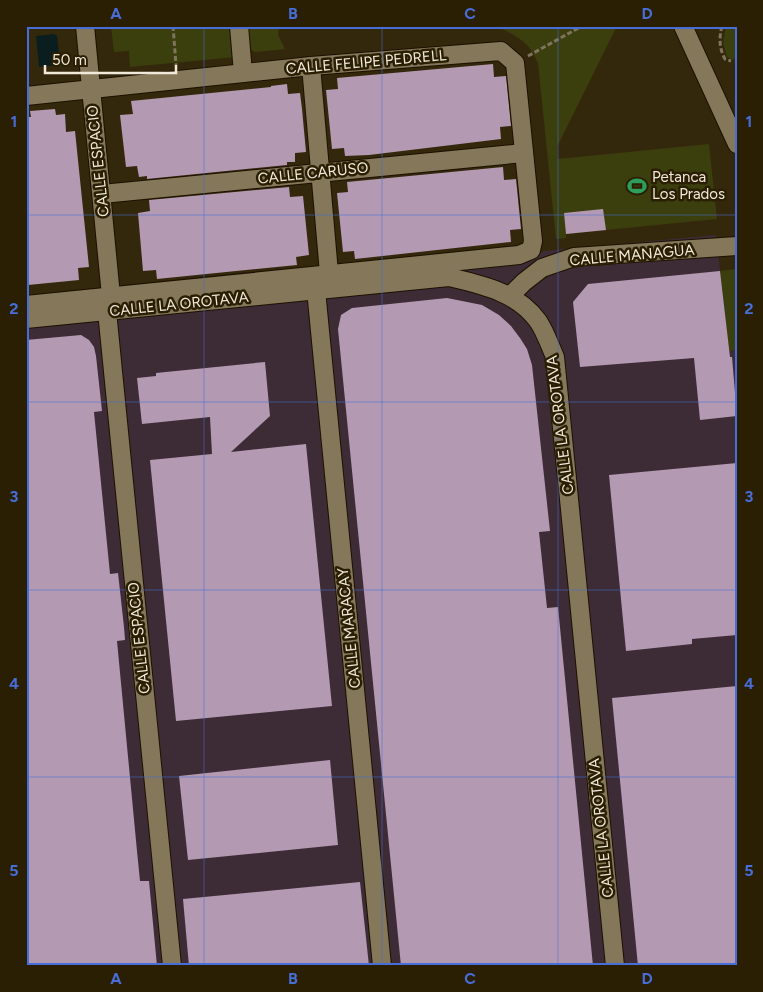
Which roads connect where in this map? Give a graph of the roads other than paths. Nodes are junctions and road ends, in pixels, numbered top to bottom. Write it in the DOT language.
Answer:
graph roads {
  1 [pos="85,26"];
  2 [pos="239,26"];
  3 [pos="683,26"];
  4 [pos="310,66"];
  5 [pos="243,73"];
  6 [pos="91,90"];
  7 [pos="26,96"];
  8 [pos="737,144"];
  9 [pos="524,152"];
  10 [pos="320,173"];
  11 [pos="102,194"];
  12 [pos="737,246"];
  13 [pos="329,273"];
  14 [pos="316,290"];
  15 [pos="510,296"];
  16 [pos="109,303"];
  17 [pos="26,305"];
  18 [pos="26,319"];
  19 [pos="172,966"];
  20 [pos="382,966"];
  21 [pos="615,966"];
  1 -- 6 [label="street, CALLE ESPACIO"];
  2 -- 5 [label="street"];
  3 -- 8 [label="street"];
  4 -- 5 [label="street, CALLE FELIPE PEDRELL"];
  4 -- 9 [label="street, CALLE FELIPE PEDRELL"];
  4 -- 10 [label="street"];
  5 -- 6 [label="street, CALLE FELIPE PEDRELL"];
  6 -- 7 [label="street, CALLE FELIPE PEDRELL"];
  6 -- 11 [label="street, CALLE ESPACIO"];
  9 -- 10 [label="street, CALLE CARUSO"];
  9 -- 13 [label="street"];
  10 -- 11 [label="street, CALLE CARUSO"];
  10 -- 13 [label="street"];
  11 -- 16 [label="street, CALLE ESPACIO"];
  12 -- 15 [label="street, CALLE MANAGUA"];
  13 -- 16 [label="street"];
  14 -- 15 [label="street, CALLE LA OROTAVA"];
  14 -- 16 [label="street, CALLE LA OROTAVA"];
  14 -- 20 [label="street, CALLE MARACAY"];
  15 -- 21 [label="street, CALLE LA OROTAVA"];
  16 -- 17 [label="street"];
  16 -- 18 [label="street, CALLE LA OROTAVA"];
  16 -- 19 [label="street, CALLE ESPACIO"];
}
